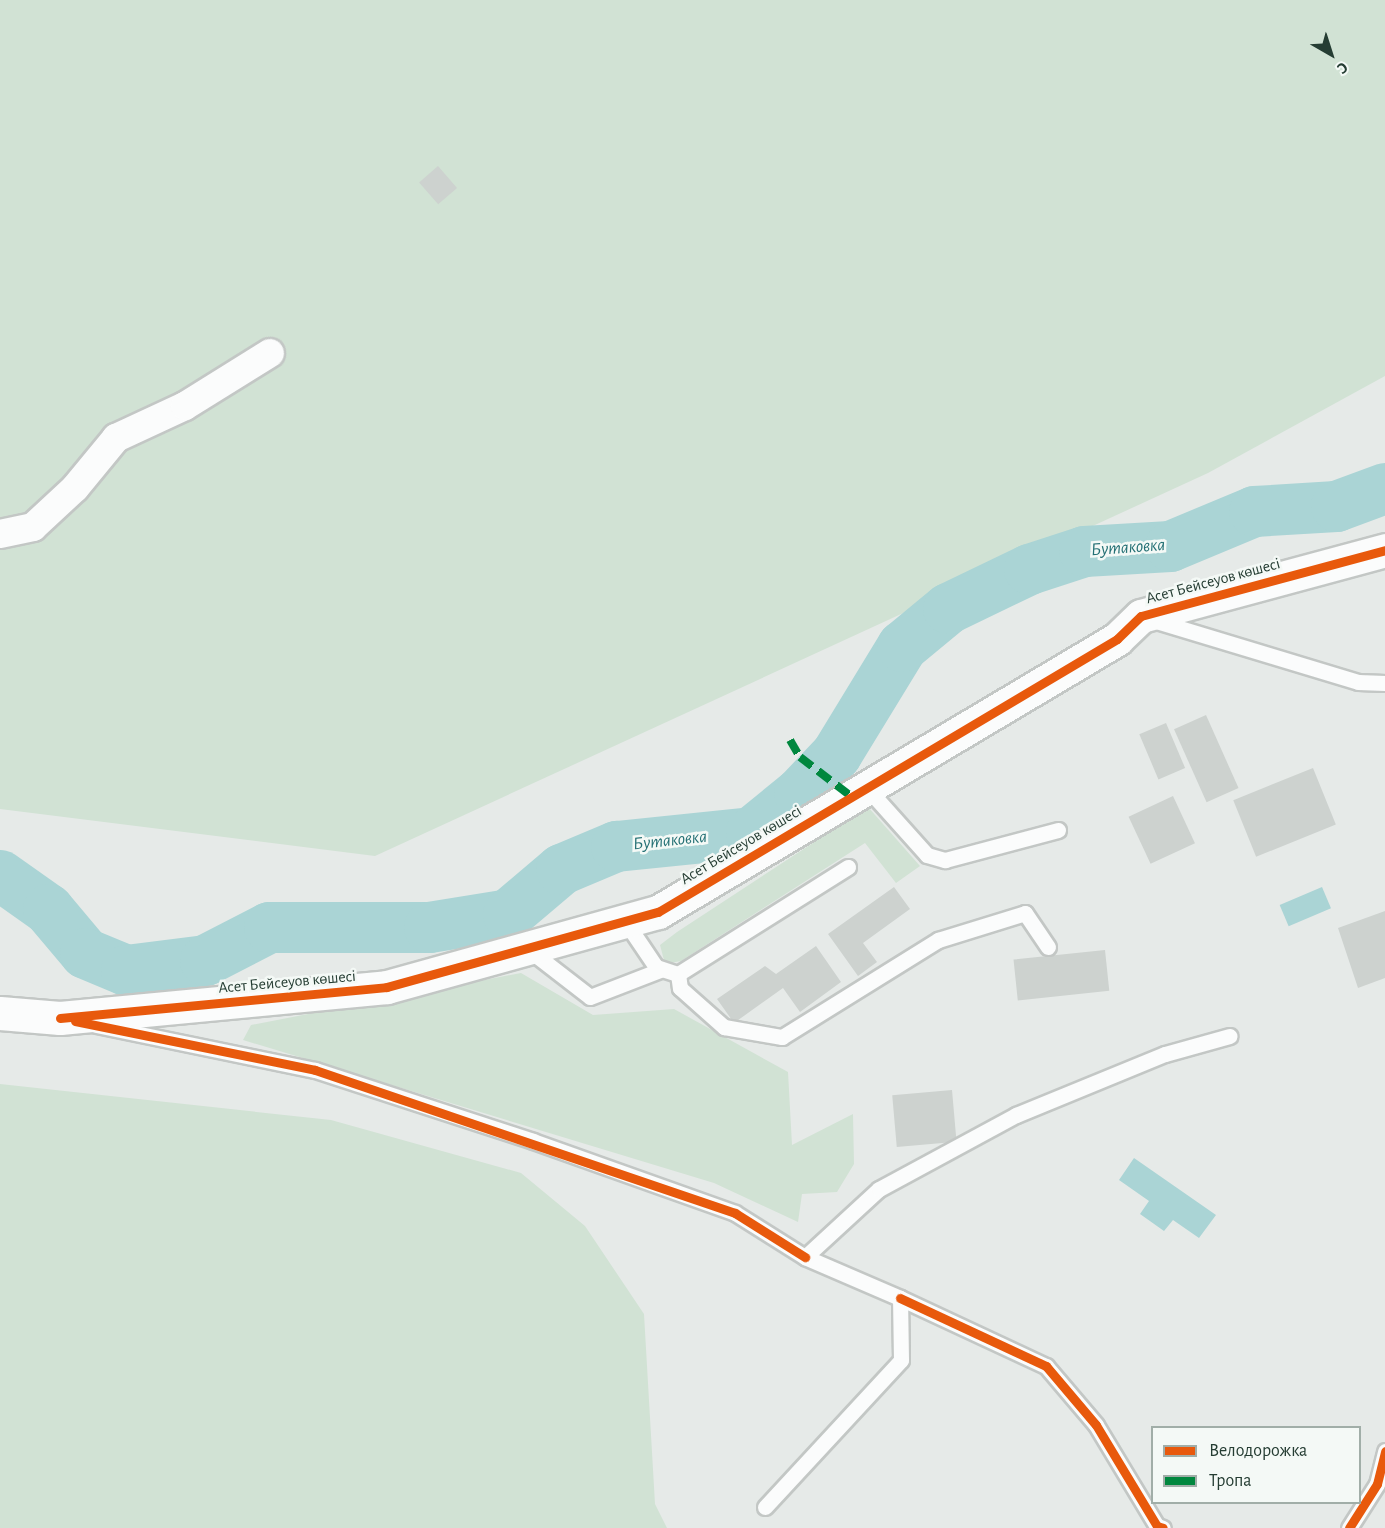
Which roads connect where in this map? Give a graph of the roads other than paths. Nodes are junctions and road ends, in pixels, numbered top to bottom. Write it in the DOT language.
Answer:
graph roads {
  1 [pos="270,353"];
  2 [pos="0,534"];
  3 [pos="1385,550"];
  4 [pos="1142,616"];
  5 [pos="1385,683"];
  6 [pos="867,788"];
  7 [pos="1058,830"];
  8 [pos="848,867"];
  9 [pos="625,921"];
  10 [pos="1048,947"];
  11 [pos="527,948"];
  12 [pos="660,970"];
  13 [pos="678,974"];
  14 [pos="0,1013"];
  15 [pos="60,1018"];
  16 [pos="1230,1036"];
  17 [pos="805,1257"];
  18 [pos="900,1298"];
  19 [pos="1385,1451"];
  20 [pos="765,1507"];
  21 [pos="1163,1528"];
  22 [pos="1349,1528"];
  1 -- 2 [label="street"];
  3 -- 4 [label="street, Асет Бейсеуов көшесі"];
  4 -- 5 [label="lane"];
  4 -- 6 [label="street, Асет Бейсеуов көшесі"];
  6 -- 7 [label="lane"];
  6 -- 9 [label="street, Асет Бейсеуов көшесі"];
  8 -- 13 [label="lane"];
  9 -- 11 [label="street, Асет Бейсеуов көшесі"];
  9 -- 12 [label="lane"];
  10 -- 13 [label="lane"];
  11 -- 12 [label="lane"];
  11 -- 15 [label="street, Асет Бейсеуов көшесі"];
  12 -- 13 [label="lane"];
  14 -- 15 [label="street, Асет Бейсеуов көшесі"];
  15 -- 17 [label="lane"];
  16 -- 17 [label="lane"];
  17 -- 18 [label="lane"];
  18 -- 20 [label="lane"];
  18 -- 21 [label="lane"];
  19 -- 22 [label="lane"];
}
